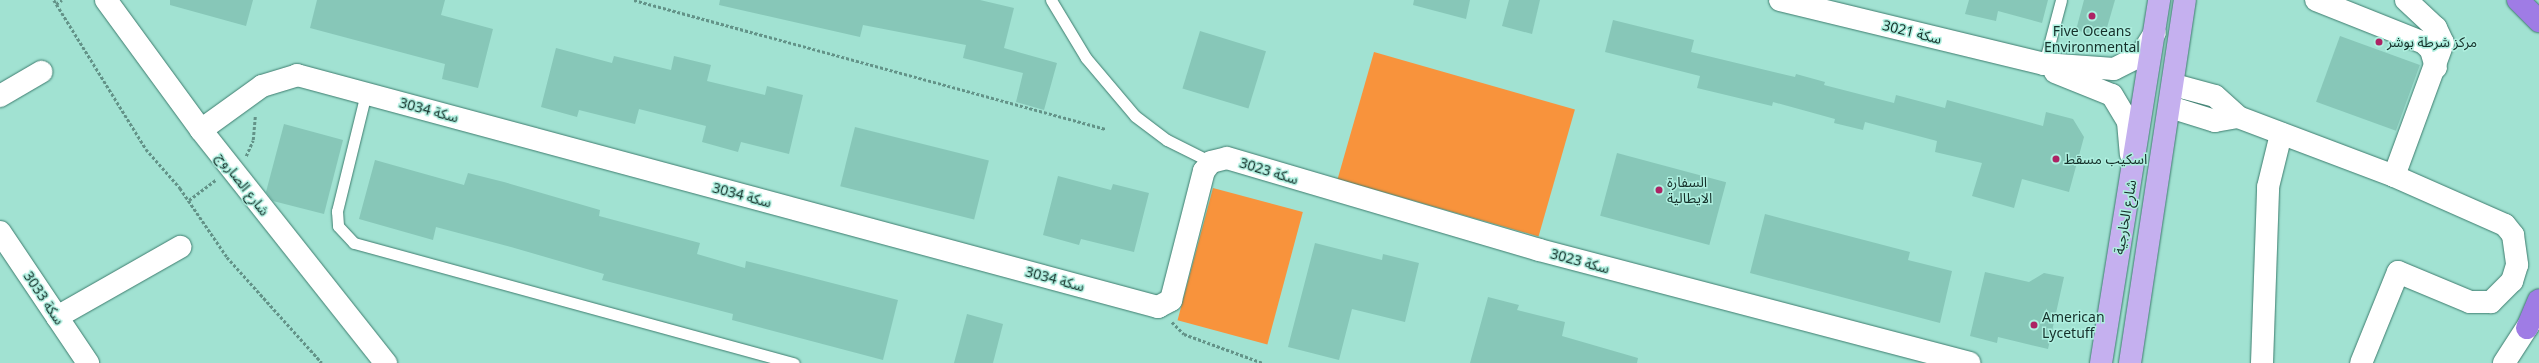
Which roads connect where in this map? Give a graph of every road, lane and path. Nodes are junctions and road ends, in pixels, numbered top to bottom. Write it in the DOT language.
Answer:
graph roads {
  1 [pos="54,0"];
  2 [pos="62,0"];
  3 [pos="106,0"];
  4 [pos="634,0"];
  5 [pos="1051,0"];
  6 [pos="1780,0"];
  7 [pos="2061,0"];
  8 [pos="2159,0"];
  9 [pos="2185,0"];
  10 [pos="2316,0"];
  11 [pos="2406,0"];
  12 [pos="2518,0"];
  13 [pos="56,4"];
  14 [pos="2539,21"];
  15 [pos="2156,33"];
  16 [pos="2044,64"];
  17 [pos="2436,67"];
  18 [pos="41,72"];
  19 [pos="2174,85"];
  20 [pos="366,93"];
  21 [pos="0,96"];
  22 [pos="2170,107"];
  23 [pos="2238,117"];
  24 [pos="1106,129"];
  25 [pos="201,130"];
  26 [pos="2281,134"];
  27 [pos="1206,170"];
  28 [pos="2133,171"];
  29 [pos="2394,176"];
  30 [pos="0,232"];
  31 [pos="180,248"];
  32 [pos="2539,300"];
  33 [pos="1158,307"];
  34 [pos="2539,310"];
  35 [pos="57,317"];
  36 [pos="2527,328"];
  37 [pos="378,361"];
  38 [pos="88,363"];
  39 [pos="322,363"];
  40 [pos="794,363"];
  41 [pos="1263,363"];
  42 [pos="1969,363"];
  43 [pos="2101,363"];
  44 [pos="2130,363"];
  45 [pos="2262,363"];
  46 [pos="2361,363"];
  47 [pos="2504,363"];
  1 -- 13 [label="path"];
  2 -- 13 [label="path"];
  3 -- 25 [label="street, شارع الصاروج"];
  4 -- 24 [label="path"];
  5 -- 27 [label="lane"];
  6 -- 16 [label="street, سكة 3021"];
  7 -- 16 [label="lane"];
  8 -- 15 [label="main road, شارع الخارجية"];
  9 -- 19 [label="main road, شارع الخارجية"];
  10 -- 17 [label="street"];
  11 -- 17 [label="street"];
  12 -- 14 [label="highway"];
  13 -- 39 [label="path"];
  15 -- 16 [label="street, سكة 3021"];
  15 -- 28 [label="main road, شارع الخارجية"];
  16 -- 28 [label="street, سكة 3021"];
  17 -- 29 [label="street"];
  18 -- 21 [label="street"];
  19 -- 22 [label="main road, شارع الخارجية"];
  19 -- 23 [label="street"];
  20 -- 25 [label="street, سكة 3034"];
  20 -- 33 [label="street, سكة 3034"];
  20 -- 40 [label="lane"];
  22 -- 23 [label="street"];
  22 -- 44 [label="main road, شارع الخارجية"];
  23 -- 26 [label="street"];
  25 -- 37 [label="street, شارع الصاروج"];
  26 -- 29 [label="street"];
  26 -- 45 [label="street"];
  27 -- 33 [label="street"];
  27 -- 42 [label="street, سكة 3023"];
  28 -- 43 [label="main road, شارع الخارجية"];
  29 -- 46 [label="street"];
  30 -- 35 [label="street, سكة 3033"];
  31 -- 35 [label="street"];
  32 -- 36 [label="highway"];
  33 -- 41 [label="path"];
  34 -- 36 [label="street"];
  35 -- 38 [label="street, سكة 3033"];
  36 -- 47 [label="street"];
}
